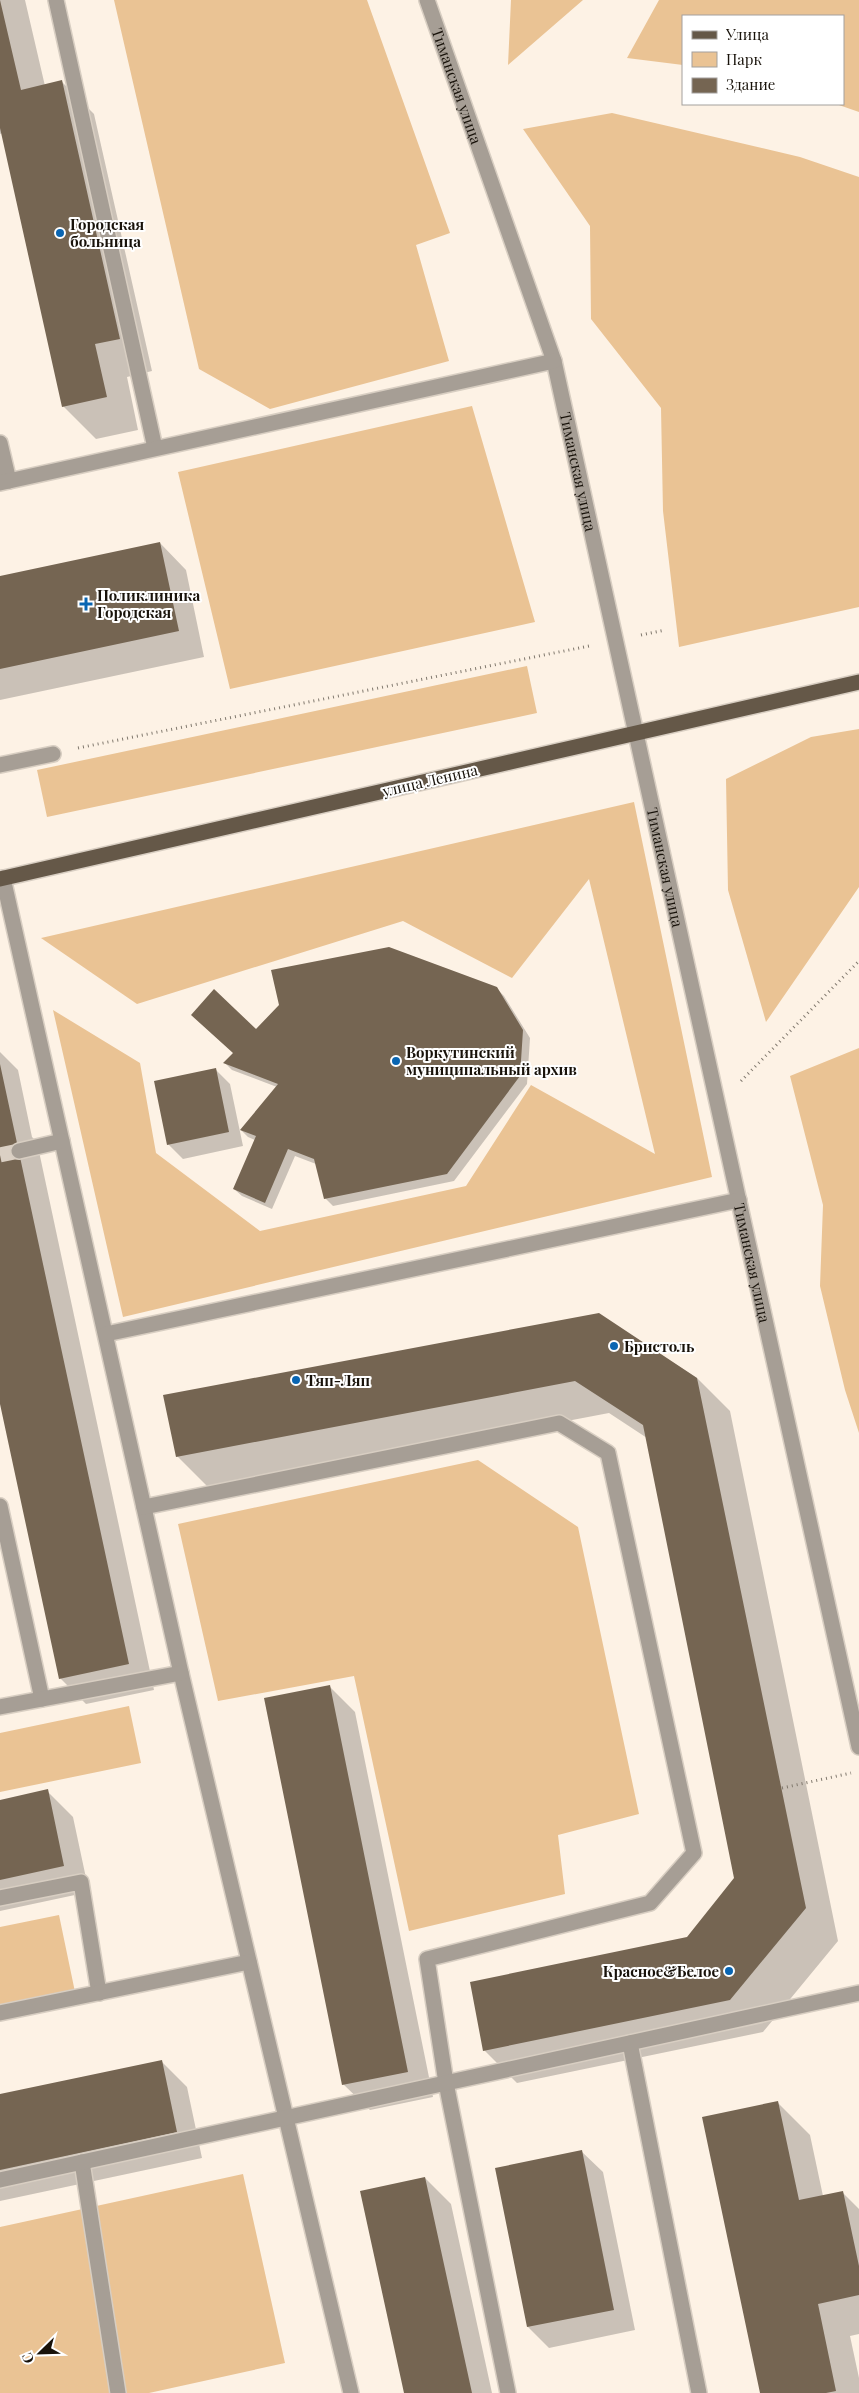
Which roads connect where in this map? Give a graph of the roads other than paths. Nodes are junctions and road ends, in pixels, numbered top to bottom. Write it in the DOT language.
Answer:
graph roads {
  1 [pos="56,0"];
  2 [pos="427,0"];
  3 [pos="554,361"];
  4 [pos="0,443"];
  5 [pos="155,448"];
  6 [pos="4,482"];
  7 [pos="859,682"];
  8 [pos="636,733"];
  9 [pos="53,754"];
  10 [pos="0,765"];
  11 [pos="2,878"];
  12 [pos="62,1141"];
  13 [pos="19,1151"];
  14 [pos="739,1200"];
  15 [pos="106,1334"];
  16 [pos="0,1506"];
  17 [pos="144,1507"];
  18 [pos="181,1673"];
  19 [pos="42,1699"];
  20 [pos="0,1707"];
  21 [pos="859,1747"];
  22 [pos="0,1898"];
  23 [pos="249,1962"];
  24 [pos="99,1993"];
  25 [pos="859,1993"];
  26 [pos="0,2013"];
  27 [pos="630,2043"];
  28 [pos="446,2083"];
  29 [pos="286,2118"];
  30 [pos="82,2162"];
  31 [pos="0,2180"];
  32 [pos="118,2393"];
  33 [pos="351,2393"];
  34 [pos="508,2393"];
  35 [pos="699,2393"];
  1 -- 5 [label="street"];
  2 -- 3 [label="street, Тиманская улица"];
  3 -- 5 [label="street"];
  3 -- 8 [label="street, Тиманская улица"];
  4 -- 6 [label="street"];
  5 -- 6 [label="street"];
  7 -- 8 [label="main road, улица Ленина"];
  8 -- 11 [label="main road, улица Ленина"];
  8 -- 14 [label="street, Тиманская улица"];
  9 -- 10 [label="street"];
  11 -- 12 [label="street"];
  12 -- 13 [label="street"];
  12 -- 15 [label="street"];
  14 -- 15 [label="street"];
  14 -- 21 [label="street, Тиманская улица"];
  15 -- 17 [label="street"];
  16 -- 19 [label="street"];
  17 -- 18 [label="street"];
  17 -- 28 [label="street"];
  18 -- 19 [label="street"];
  18 -- 23 [label="street"];
  19 -- 20 [label="street"];
  22 -- 24 [label="street"];
  23 -- 24 [label="street"];
  23 -- 29 [label="street"];
  24 -- 26 [label="street"];
  25 -- 27 [label="street"];
  27 -- 28 [label="street"];
  27 -- 35 [label="street"];
  28 -- 29 [label="street"];
  28 -- 34 [label="street"];
  29 -- 30 [label="street"];
  29 -- 33 [label="street"];
  30 -- 31 [label="street"];
  30 -- 32 [label="street"];
}
